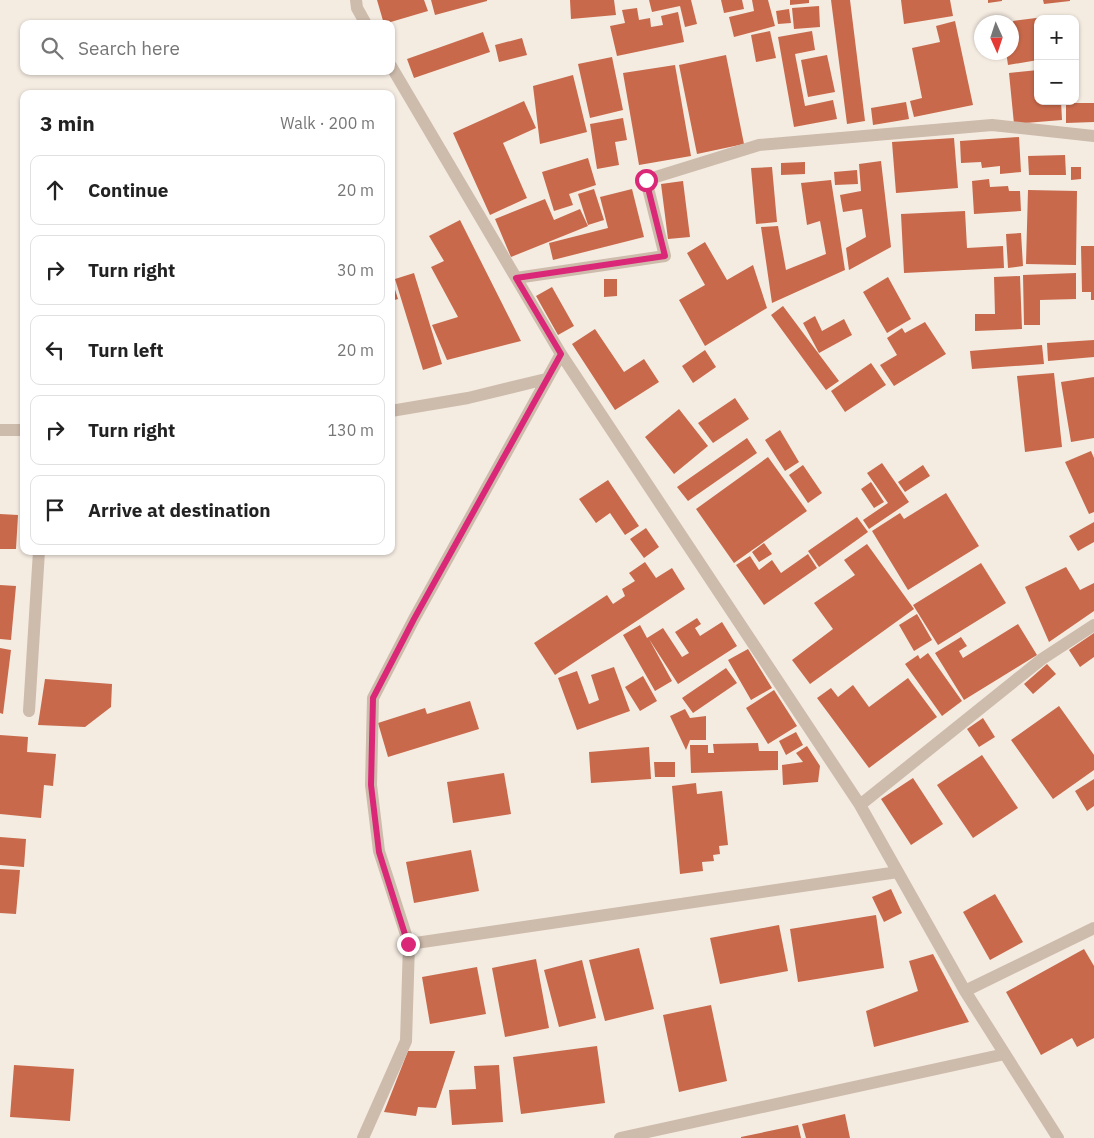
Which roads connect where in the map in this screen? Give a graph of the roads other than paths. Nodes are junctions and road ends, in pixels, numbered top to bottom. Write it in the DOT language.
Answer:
graph roads {
  1 [pos="356,0"];
  2 [pos="364,20"];
  3 [pos="395,73"];
  4 [pos="1094,136"];
  5 [pos="516,278"];
  6 [pos="561,354"];
  7 [pos="546,379"];
  8 [pos="395,410"];
  9 [pos="0,430"];
  10 [pos="20,430"];
  11 [pos="39,555"];
  12 [pos="1094,624"];
  13 [pos="29,711"];
  14 [pos="860,805"];
  15 [pos="898,872"];
  16 [pos="1094,928"];
  17 [pos="408,944"];
  18 [pos="965,991"];
  19 [pos="1005,1054"];
  20 [pos="363,1138"];
  21 [pos="620,1138"];
  22 [pos="1058,1138"];
  1 -- 2 [label="street"];
  3 -- 5 [label="street"];
  4 -- 5 [label="street"];
  5 -- 6 [label="street"];
  6 -- 7 [label="street"];
  6 -- 14 [label="street"];
  7 -- 8 [label="street"];
  7 -- 17 [label="street"];
  9 -- 10 [label="street"];
  11 -- 13 [label="street"];
  12 -- 14 [label="street"];
  14 -- 15 [label="street"];
  15 -- 17 [label="street"];
  15 -- 18 [label="street"];
  16 -- 18 [label="street"];
  17 -- 20 [label="street"];
  18 -- 19 [label="street"];
  19 -- 21 [label="street"];
  19 -- 22 [label="street"];
}
